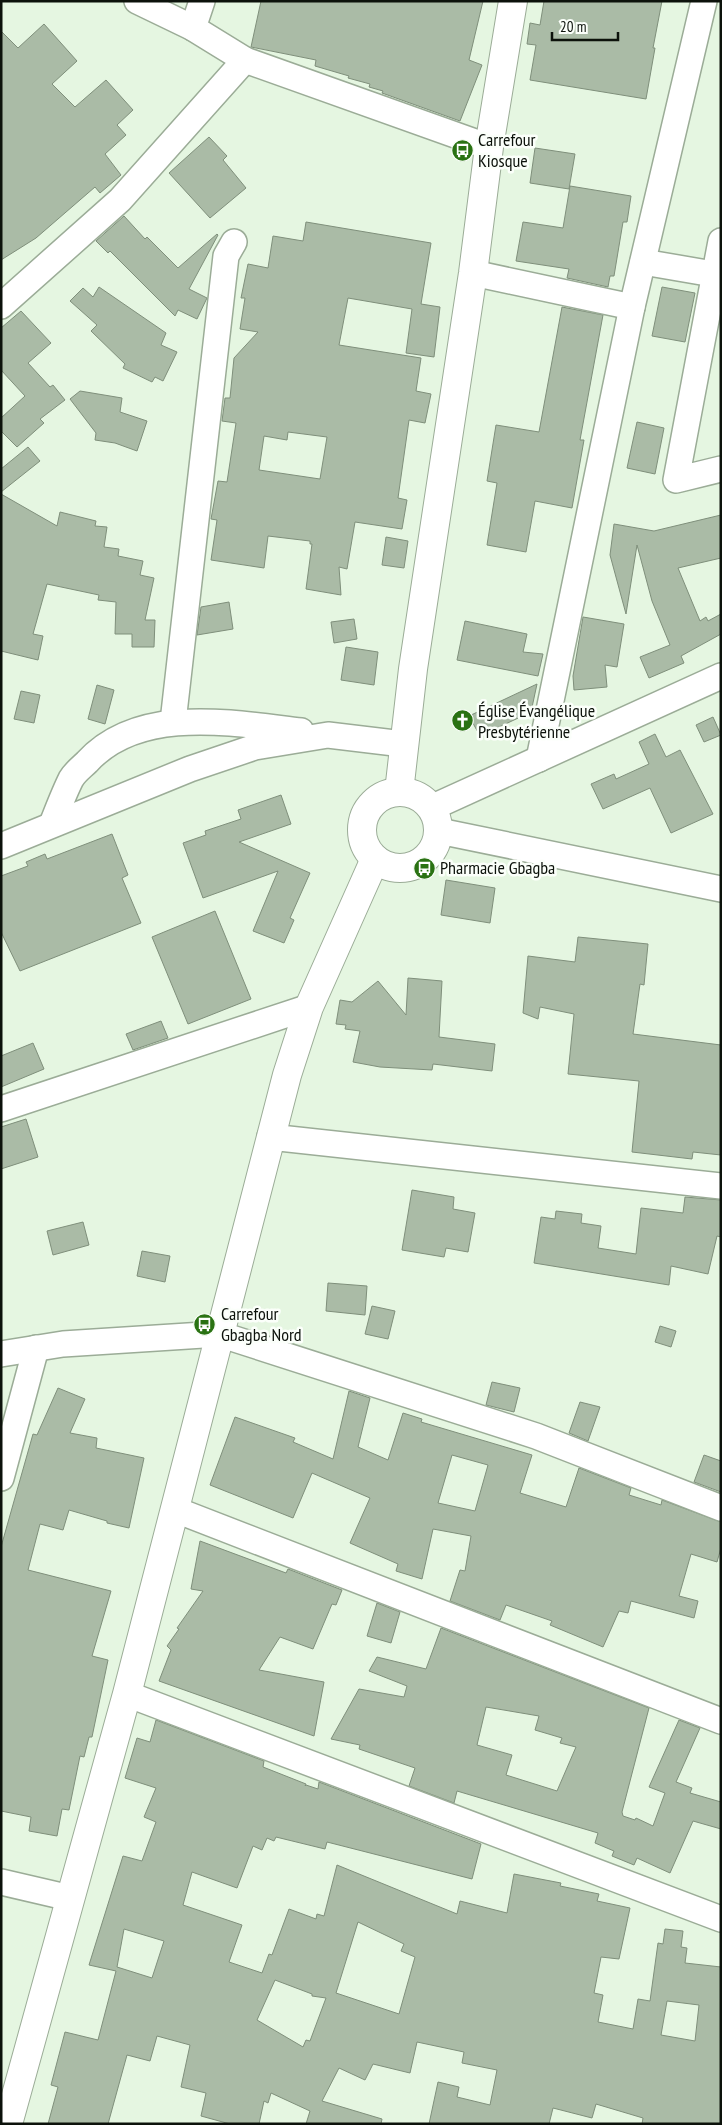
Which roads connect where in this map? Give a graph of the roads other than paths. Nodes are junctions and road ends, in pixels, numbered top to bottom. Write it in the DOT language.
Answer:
graph roads {
  1 [pos="137,1"];
  2 [pos="202,1"];
  3 [pos="513,1"];
  4 [pos="704,1"];
  5 [pos="193,28"];
  6 [pos="245,60"];
  7 [pos="489,147"];
  8 [pos="721,241"];
  9 [pos="234,242"];
  10 [pos="643,262"];
  11 [pos="473,273"];
  12 [pos="714,274"];
  13 [pos="1,306"];
  14 [pos="632,307"];
  15 [pos="721,469"];
  16 [pos="721,676"];
  17 [pos="173,722"];
  18 [pos="328,734"];
  19 [pos="403,744"];
  20 [pos="538,759"];
  21 [pos="399,792"];
  22 [pos="435,819"];
  23 [pos="52,824"];
  24 [pos="1,846"];
  25 [pos="375,859"];
  26 [pos="721,889"];
  27 [pos="309,1007"];
  28 [pos="1,1109"];
  29 [pos="270,1137"];
  30 [pos="721,1186"];
  31 [pos="219,1334"];
  32 [pos="36,1348"];
  33 [pos="1,1354"];
  34 [pos="1,1478"];
  35 [pos="721,1508"];
  36 [pos="176,1510"];
  37 [pos="127,1694"];
  38 [pos="721,1722"];
  39 [pos="1,1882"];
  40 [pos="70,1898"];
  41 [pos="721,1919"];
  42 [pos="1,2123"];
  43 [pos="7,2124"];
  1 -- 5 [label="street"];
  2 -- 5 [label="street"];
  3 -- 7 [label="street"];
  4 -- 10 [label="street"];
  5 -- 6 [label="street"];
  6 -- 7 [label="street"];
  6 -- 13 [label="street"];
  7 -- 11 [label="street"];
  8 -- 12 [label="street"];
  9 -- 17 [label="street"];
  10 -- 12 [label="street"];
  10 -- 14 [label="street"];
  11 -- 14 [label="street"];
  11 -- 19 [label="street"];
  12 -- 15 [label="street"];
  14 -- 20 [label="street"];
  16 -- 20 [label="street"];
  17 -- 18 [label="street"];
  17 -- 23 [label="street"];
  18 -- 19 [label="street"];
  18 -- 23 [label="street"];
  19 -- 21 [label="street"];
  20 -- 22 [label="street"];
  21 -- 22 [label="street"];
  21 -- 25 [label="street"];
  22 -- 25 [label="street"];
  22 -- 26 [label="street"];
  23 -- 24 [label="street"];
  25 -- 27 [label="street"];
  27 -- 28 [label="street"];
  27 -- 29 [label="street"];
  29 -- 30 [label="street"];
  29 -- 31 [label="street"];
  31 -- 32 [label="street"];
  31 -- 35 [label="street"];
  31 -- 36 [label="street"];
  32 -- 33 [label="street"];
  32 -- 34 [label="street"];
  36 -- 37 [label="street"];
  36 -- 38 [label="street"];
  37 -- 40 [label="street"];
  37 -- 41 [label="street"];
  39 -- 40 [label="street"];
  40 -- 43 [label="street"];
  42 -- 43 [label="street"];
}
